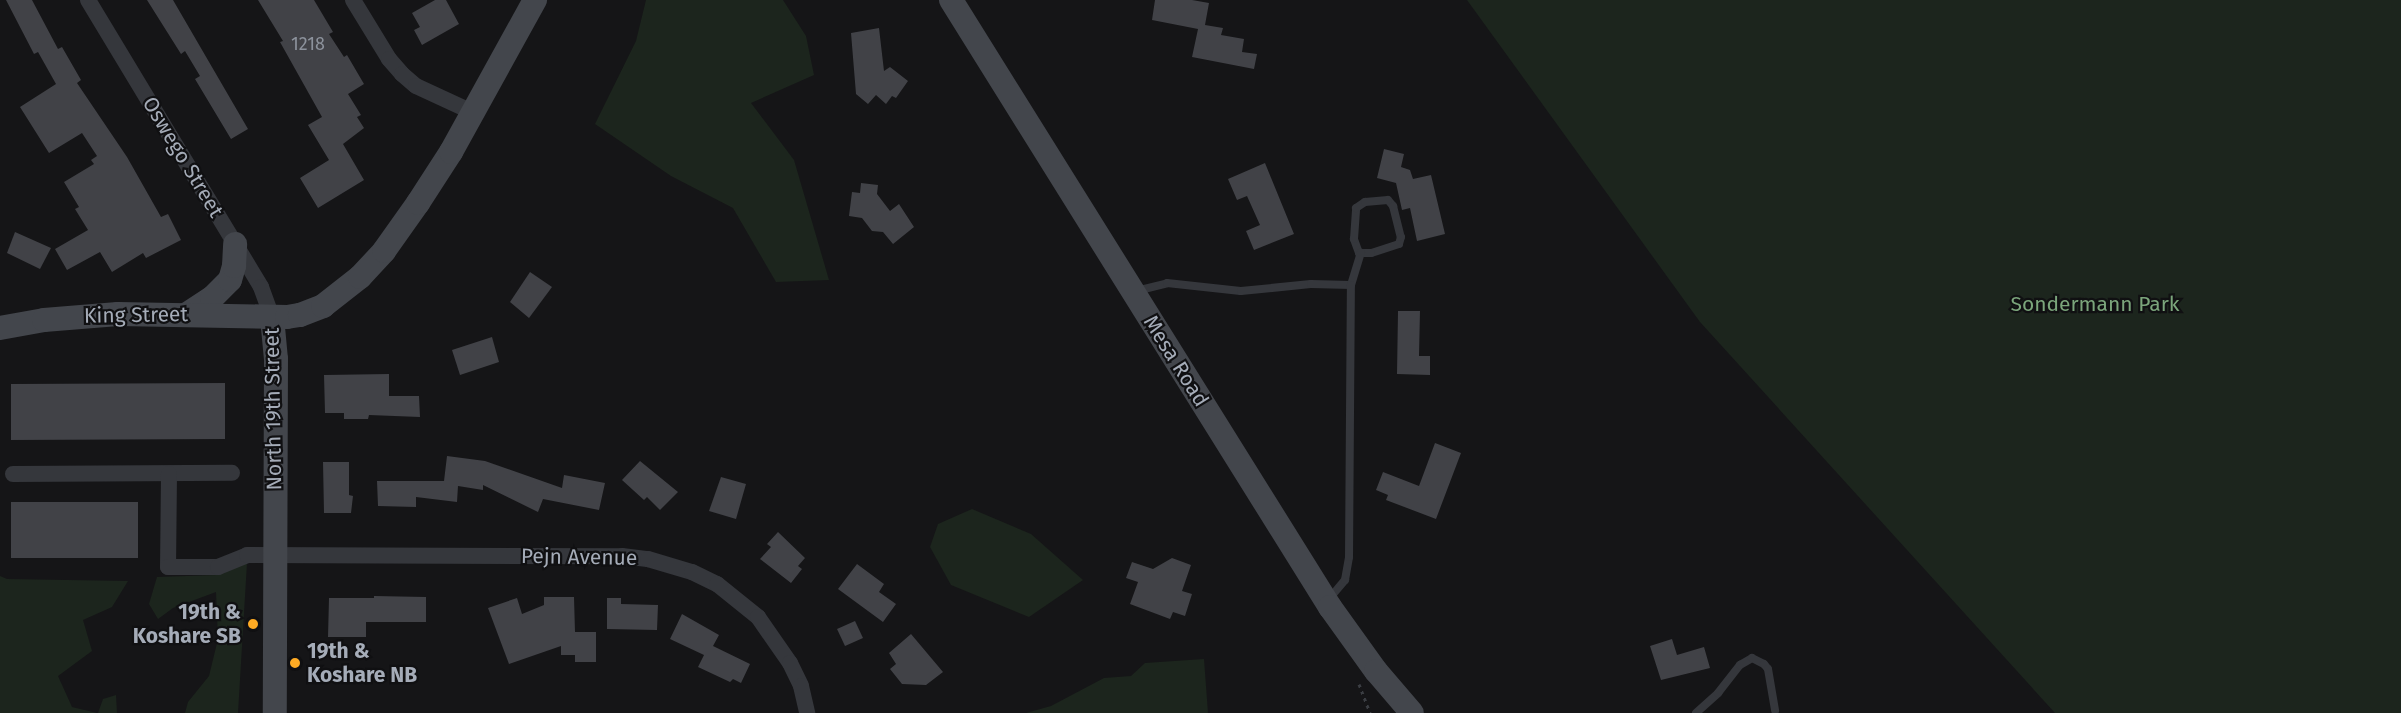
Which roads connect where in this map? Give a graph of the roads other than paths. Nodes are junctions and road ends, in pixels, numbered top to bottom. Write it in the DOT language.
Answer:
graph roads {
  1 [pos="88,0"];
  2 [pos="353,0"];
  3 [pos="535,0"];
  4 [pos="951,0"];
  5 [pos="472,112"];
  6 [pos="235,244"];
  7 [pos="1361,253"];
  8 [pos="1351,285"];
  9 [pos="1133,291"];
  10 [pos="187,314"];
  11 [pos="272,317"];
  12 [pos="1,325"];
  13 [pos="232,473"];
  14 [pos="13,474"];
  15 [pos="169,474"];
  16 [pos="274,556"];
  17 [pos="1327,602"];
  18 [pos="1775,710"];
  19 [pos="274,713"];
  20 [pos="807,713"];
  21 [pos="1412,713"];
  22 [pos="1696,713"];
  1 -- 6 [label="street, Oswego Street"];
  2 -- 5 [label="street"];
  3 -- 5 [label="street, North 19th Street"];
  4 -- 9 [label="street, Mesa Road"];
  5 -- 11 [label="street, North 19th Street"];
  6 -- 10 [label="street"];
  6 -- 11 [label="street, Oswego Street"];
  7 -- 7 [label="lane"];
  7 -- 8 [label="lane"];
  8 -- 9 [label="lane"];
  8 -- 17 [label="lane"];
  9 -- 17 [label="street, Mesa Road"];
  10 -- 11 [label="street, King Street"];
  10 -- 12 [label="street, King Street"];
  11 -- 16 [label="street, North 19th Street"];
  13 -- 15 [label="street"];
  14 -- 15 [label="street"];
  15 -- 16 [label="street, Pejn Avenue"];
  16 -- 19 [label="street, North 19th Street"];
  16 -- 20 [label="street, Pejn Avenue"];
  17 -- 21 [label="street, Mesa Road"];
  18 -- 22 [label="lane"];
}
